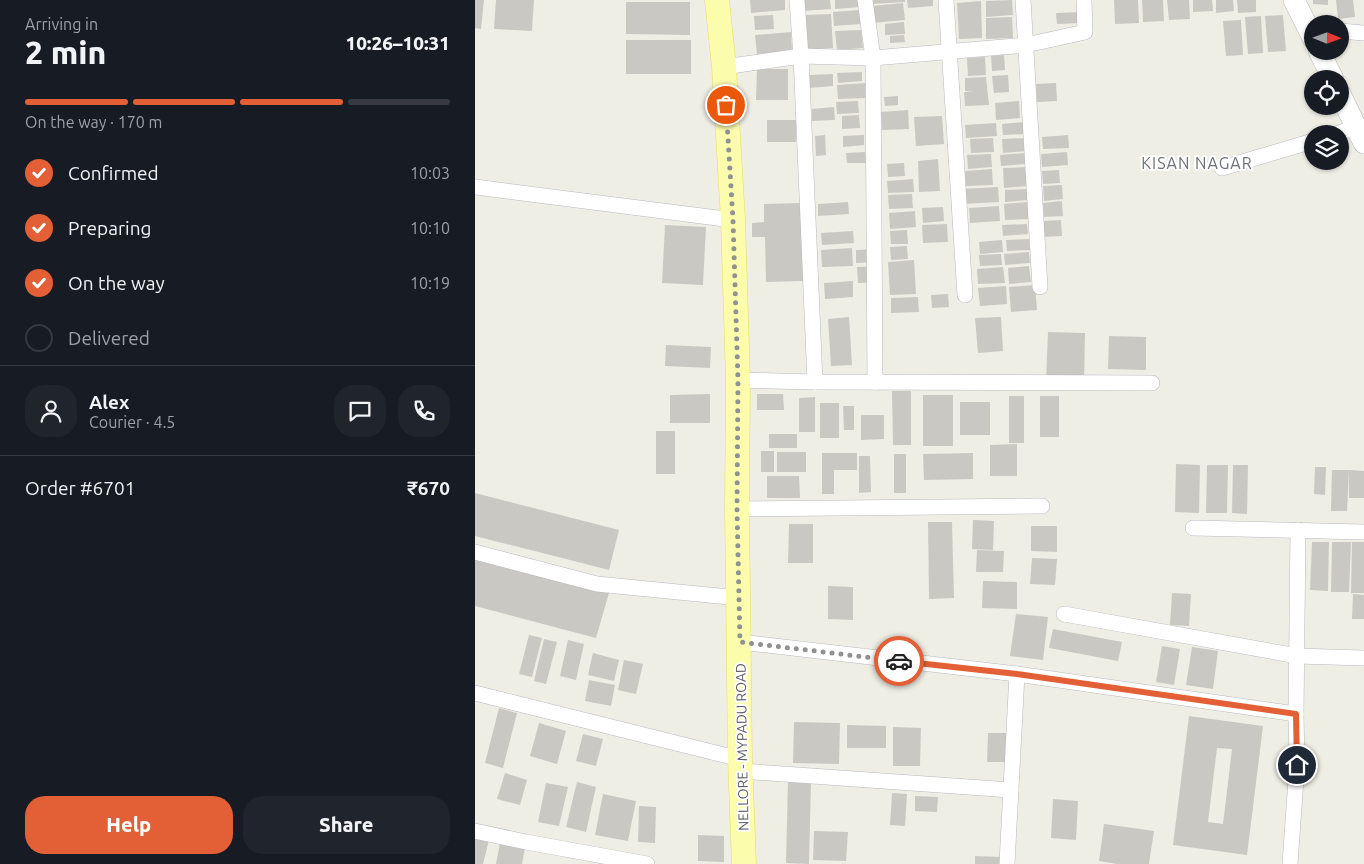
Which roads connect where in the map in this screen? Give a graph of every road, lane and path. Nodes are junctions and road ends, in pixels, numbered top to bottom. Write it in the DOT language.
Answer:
graph roads {
  1 [pos="717,0"];
  2 [pos="797,0"];
  3 [pos="865,0"];
  4 [pos="946,0"];
  5 [pos="1023,0"];
  6 [pos="1084,0"];
  7 [pos="1294,0"];
  8 [pos="1304,18"];
  9 [pos="1349,32"];
  10 [pos="1364,34"];
  11 [pos="1026,45"];
  12 [pos="949,51"];
  13 [pos="801,56"];
  14 [pos="873,58"];
  15 [pos="724,67"];
  16 [pos="1349,112"];
  17 [pos="1360,135"];
  18 [pos="1304,144"];
  19 [pos="1222,168"];
  20 [pos="475,187"];
  21 [pos="733,220"];
  22 [pos="1041,287"];
  23 [pos="965,295"];
  24 [pos="738,380"];
  25 [pos="815,382"];
  26 [pos="875,382"];
  27 [pos="1152,383"];
  28 [pos="1042,506"];
  29 [pos="737,509"];
  30 [pos="1193,528"];
  31 [pos="1298,530"];
  32 [pos="1364,532"];
  33 [pos="475,552"];
  34 [pos="739,598"];
  35 [pos="1063,614"];
  36 [pos="740,642"];
  37 [pos="1297,656"];
  38 [pos="1364,658"];
  39 [pos="1017,674"];
  40 [pos="475,693"];
  41 [pos="1296,714"];
  42 [pos="741,765"];
  43 [pos="1011,790"];
  44 [pos="475,832"];
  45 [pos="647,864"];
  46 [pos="744,864"];
  47 [pos="1007,864"];
  48 [pos="1290,864"];
  1 -- 15 [label="main road, NELLORE - MYPADU ROAD"];
  2 -- 13 [label="street"];
  3 -- 14 [label="street"];
  4 -- 12 [label="street"];
  5 -- 11 [label="street"];
  6 -- 11 [label="street"];
  7 -- 8 [label="street"];
  9 -- 10 [label="street"];
  11 -- 12 [label="street"];
  11 -- 22 [label="street"];
  12 -- 14 [label="street"];
  12 -- 23 [label="street"];
  13 -- 14 [label="street"];
  13 -- 15 [label="street"];
  13 -- 25 [label="street"];
  14 -- 26 [label="street"];
  15 -- 21 [label="main road, NELLORE - MYPADU ROAD"];
  16 -- 17 [label="street"];
  18 -- 19 [label="street"];
  20 -- 21 [label="street"];
  21 -- 24 [label="main road, NELLORE - MYPADU ROAD"];
  24 -- 25 [label="street"];
  24 -- 29 [label="main road, NELLORE - MYPADU ROAD"];
  25 -- 26 [label="street"];
  26 -- 27 [label="street"];
  28 -- 29 [label="street"];
  29 -- 34 [label="main road, NELLORE - MYPADU ROAD"];
  30 -- 31 [label="street"];
  31 -- 32 [label="street"];
  31 -- 37 [label="street"];
  33 -- 34 [label="street"];
  34 -- 36 [label="main road, NELLORE - MYPADU ROAD"];
  35 -- 37 [label="street"];
  36 -- 39 [label="street"];
  36 -- 42 [label="main road, NELLORE - MYPADU ROAD"];
  37 -- 38 [label="street"];
  37 -- 41 [label="street"];
  39 -- 41 [label="street"];
  39 -- 43 [label="street"];
  40 -- 42 [label="street"];
  41 -- 48 [label="street"];
  42 -- 43 [label="street"];
  42 -- 46 [label="main road, NELLORE - MYPADU ROAD"];
  43 -- 47 [label="street"];
  44 -- 45 [label="street"];
}
